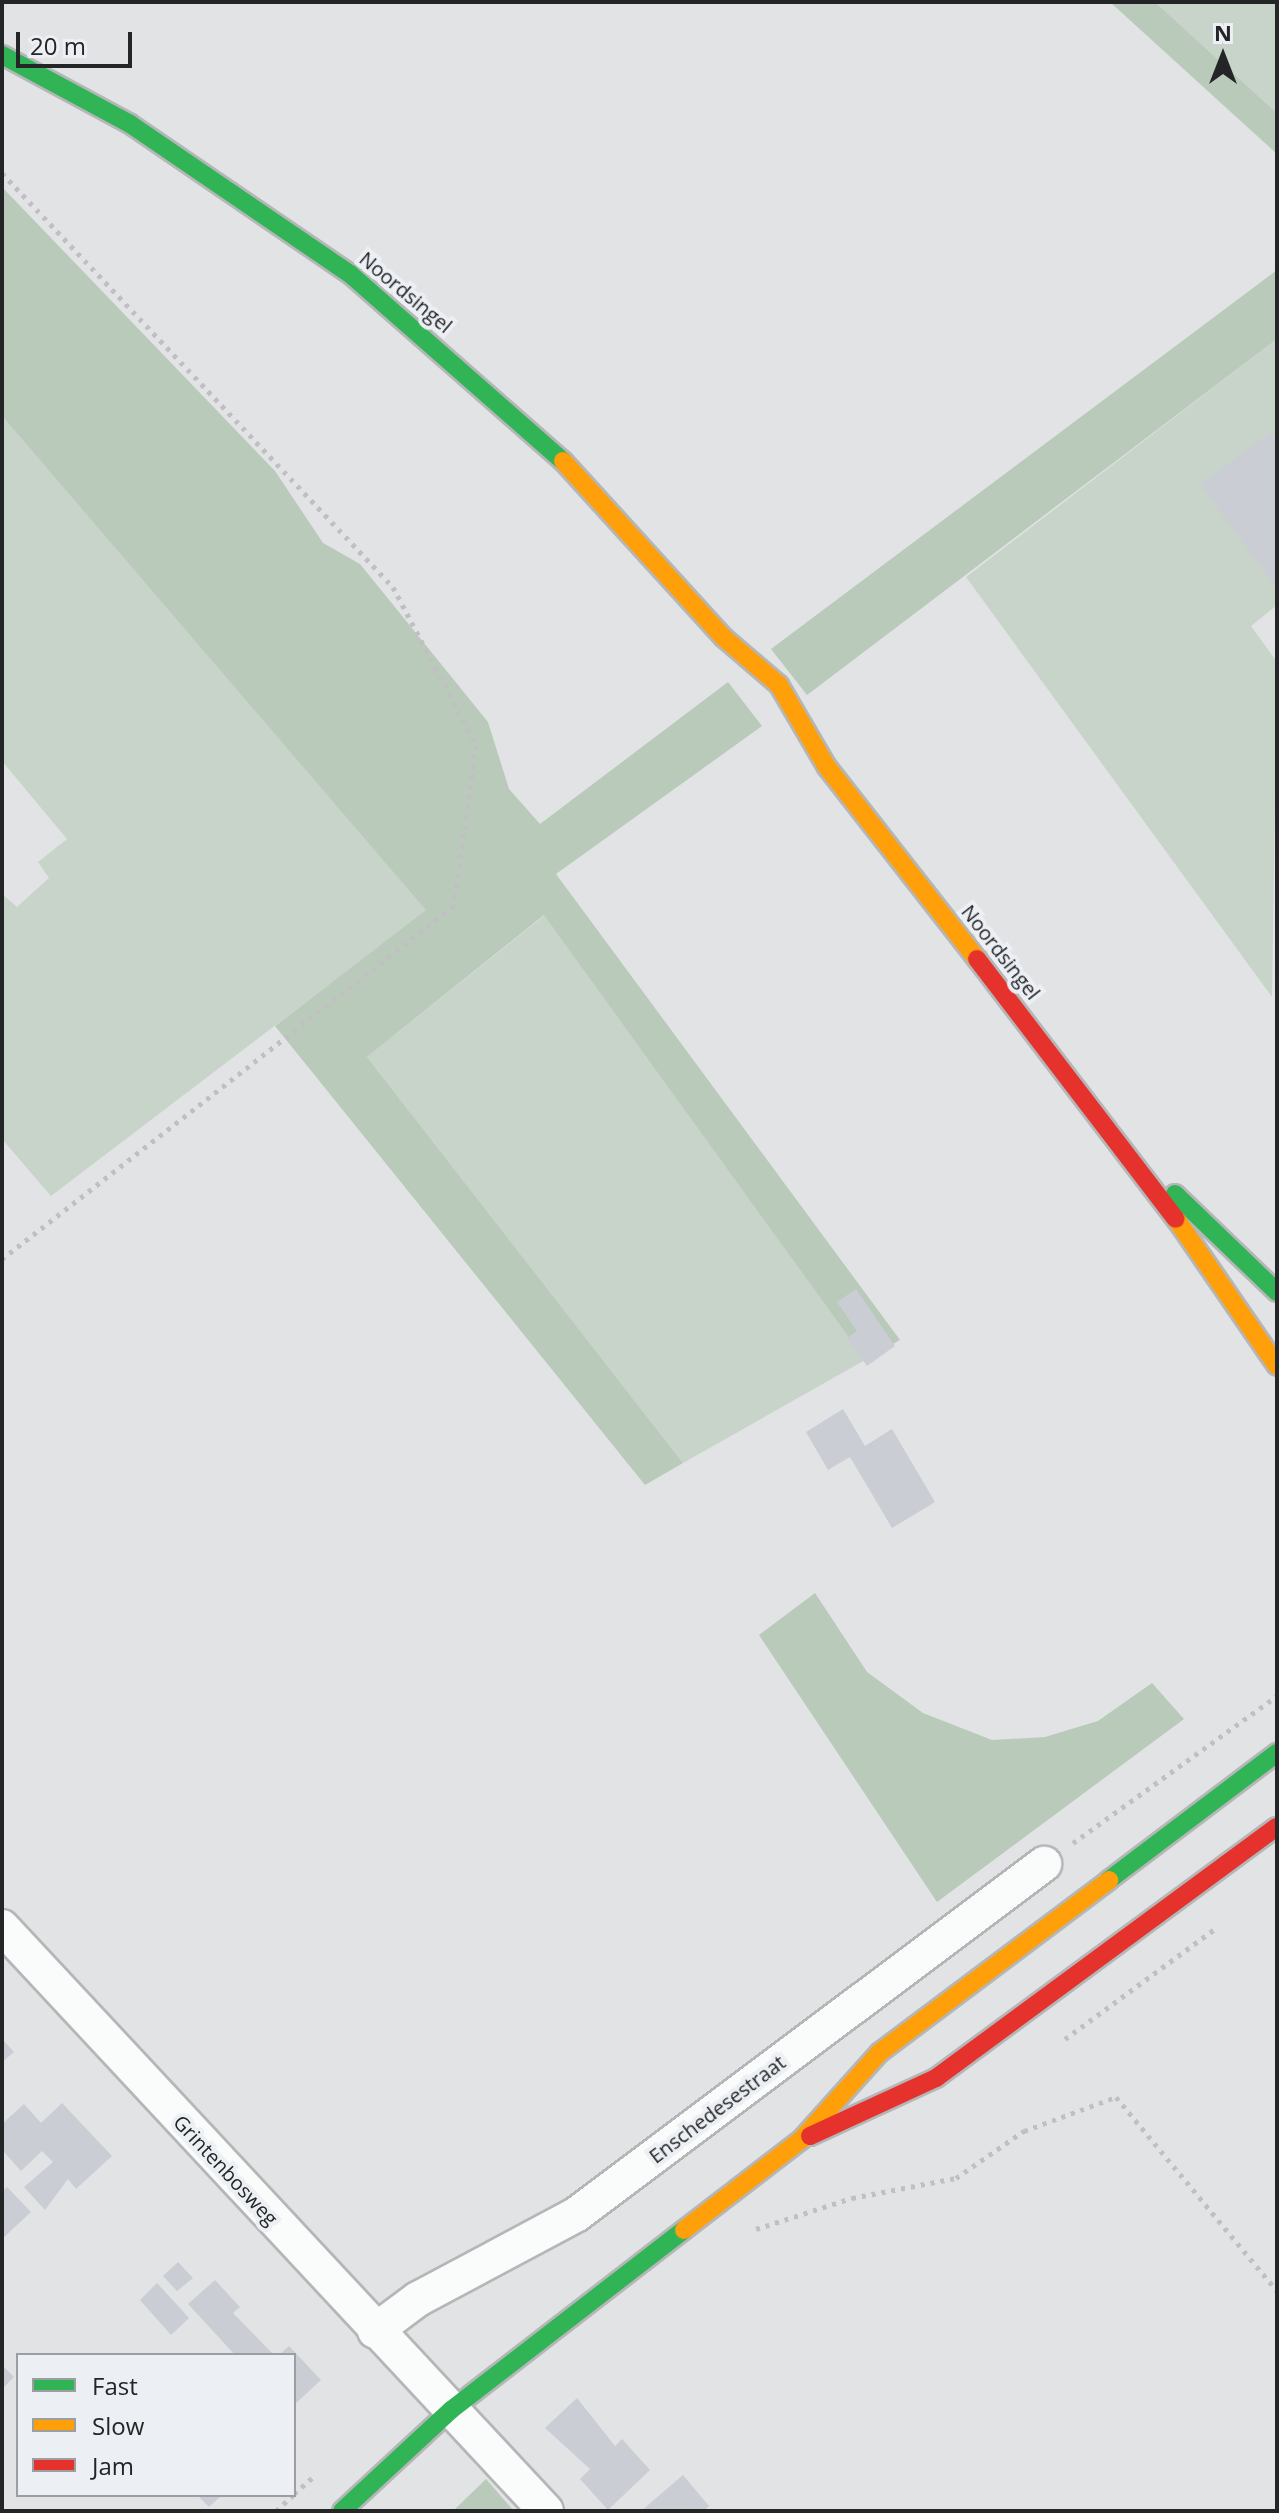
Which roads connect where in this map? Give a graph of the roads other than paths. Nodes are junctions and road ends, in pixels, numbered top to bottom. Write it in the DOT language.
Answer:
graph roads {
  1 [pos="2,55"];
  2 [pos="723,637"];
  3 [pos="750,692"];
  4 [pos="776,728"];
  5 [pos="827,767"];
  6 [pos="1139,1165"];
  7 [pos="1277,1292"];
  8 [pos="1277,1366"];
  9 [pos="1277,1753"];
  10 [pos="1277,1827"];
  11 [pos="1044,1864"];
  12 [pos="2,1927"];
  13 [pos="801,2140"];
  14 [pos="375,2331"];
  15 [pos="451,2410"];
  16 [pos="342,2511"];
  17 [pos="546,2511"];
  1 -- 2 [label="main road, Noordsingel"];
  2 -- 3 [label="main road, Noordsingel"];
  2 -- 5 [label="main road, Noordsingel"];
  4 -- 5 [label="main road, Noordsingel"];
  5 -- 6 [label="main road, Noordsingel"];
  6 -- 7 [label="main road, Noordsingel"];
  6 -- 8 [label="main road, Noordsingel"];
  9 -- 13 [label="main road"];
  10 -- 13 [label="main road"];
  11 -- 14 [label="street, Enschedesestraat"];
  12 -- 14 [label="street, Grintenbosweg"];
  13 -- 15 [label="main road"];
  14 -- 15 [label="street, Grintenbosweg"];
  15 -- 16 [label="main road"];
  15 -- 17 [label="street, Grintenbosweg"];
}
